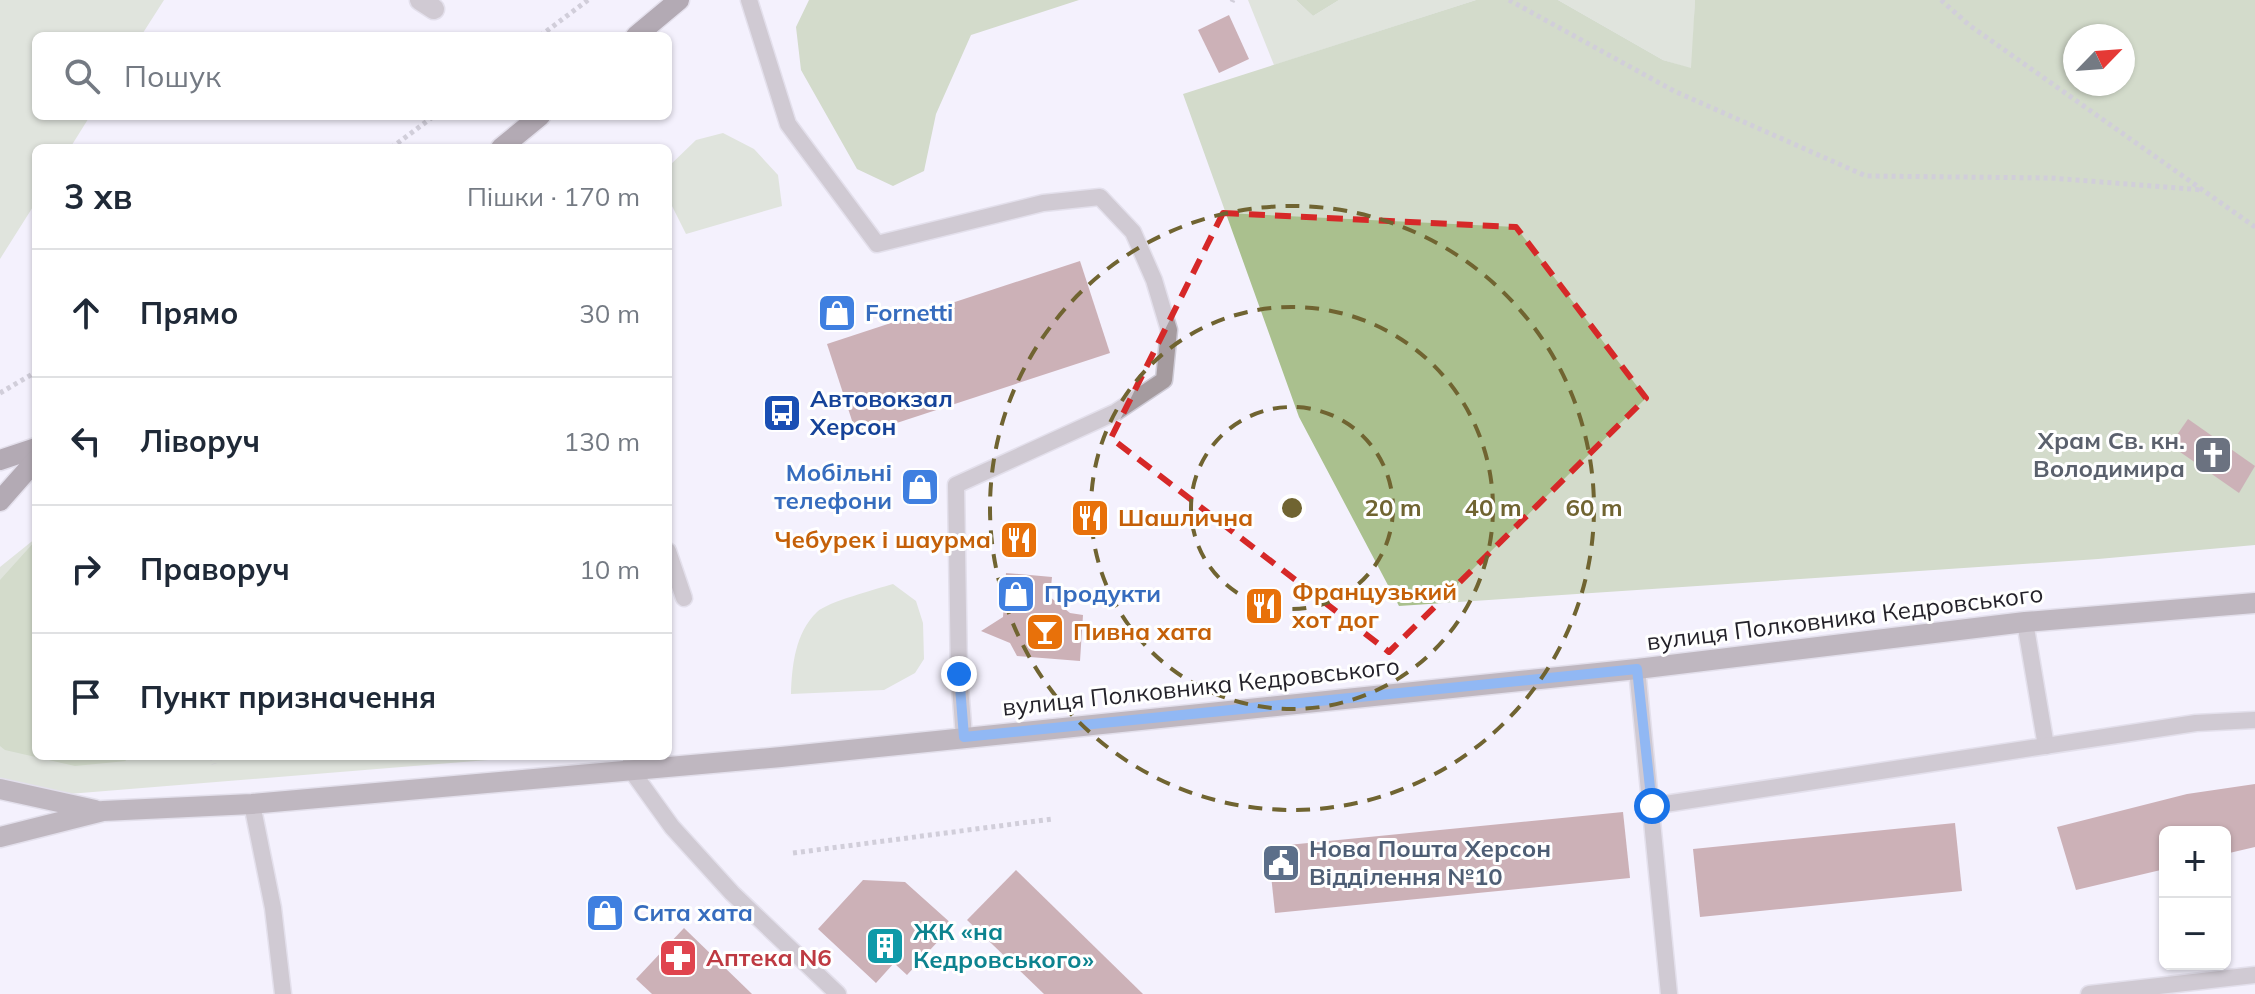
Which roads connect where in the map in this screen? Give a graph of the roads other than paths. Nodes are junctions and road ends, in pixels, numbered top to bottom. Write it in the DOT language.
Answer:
graph roads {
  1 [pos="679,0"];
  2 [pos="749,0"];
  3 [pos="641,32"];
  4 [pos="535,120"];
  5 [pos="506,144"];
  6 [pos="32,449"];
  7 [pos="0,460"];
  8 [pos="32,465"];
  9 [pos="0,501"];
  10 [pos="672,563"];
  11 [pos="684,598"];
  12 [pos="2255,603"];
  13 [pos="2025,622"];
  14 [pos="1637,669"];
  15 [pos="2255,720"];
  16 [pos="964,737"];
  17 [pos="2046,746"];
  18 [pos="669,760"];
  19 [pos="672,760"];
  20 [pos="631,763"];
  21 [pos="0,789"];
  22 [pos="252,804"];
  23 [pos="1652,806"];
  24 [pos="103,811"];
  25 [pos="0,837"];
  26 [pos="2255,975"];
  27 [pos="283,994"];
  28 [pos="838,994"];
  29 [pos="1669,994"];
  30 [pos="2089,994"];
  1 -- 3 [label="main road"];
  2 -- 16 [label="lane"];
  4 -- 5 [label="main road"];
  6 -- 7 [label="main road"];
  8 -- 9 [label="main road"];
  10 -- 11 [label="lane"];
  12 -- 13 [label="street, вулиця Полковника Кедровського"];
  13 -- 14 [label="street, вулиця Полковника Кедровського"];
  13 -- 17 [label="lane"];
  14 -- 16 [label="street, вулиця Полковника Кедровського"];
  14 -- 23 [label="lane"];
  15 -- 17 [label="lane"];
  16 -- 19 [label="street, вулиця Полковника Кедровського"];
  17 -- 23 [label="lane"];
  18 -- 20 [label="street, вулиця Полковника Кедровського"];
  20 -- 22 [label="street, вулиця Полковника Кедровського"];
  20 -- 28 [label="lane"];
  21 -- 24 [label="street, вулиця Полковника Кедровського"];
  22 -- 24 [label="street, вулиця Полковника Кедровського"];
  22 -- 27 [label="lane"];
  23 -- 29 [label="lane"];
  24 -- 25 [label="street, вулиця Полковника Кедровського"];
  26 -- 30 [label="lane"];
}
